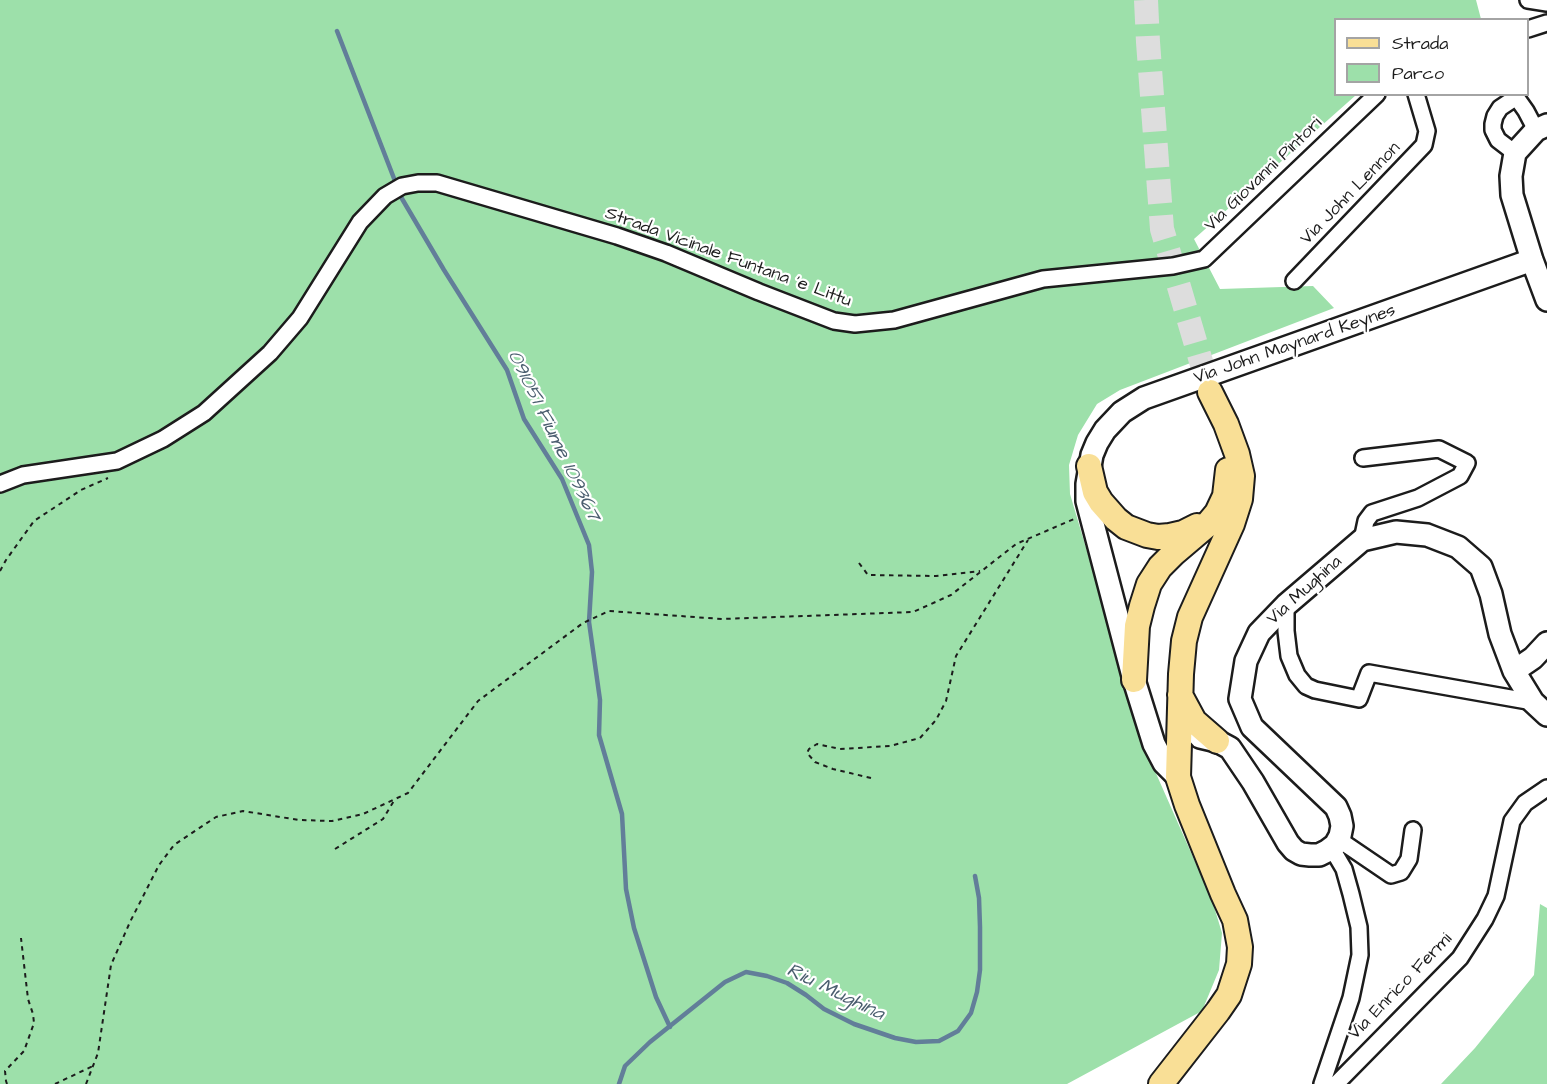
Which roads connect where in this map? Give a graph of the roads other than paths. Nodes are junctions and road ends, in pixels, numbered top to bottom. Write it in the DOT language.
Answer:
graph roads {
  1 [pos="1528,0"];
  2 [pos="1547,3"];
  3 [pos="1547,23"];
  4 [pos="1529,28"];
  5 [pos="1375,96"];
  6 [pos="1417,96"];
  7 [pos="1515,96"];
  8 [pos="1541,127"];
  9 [pos="1515,153"];
  10 [pos="1204,259"];
  11 [pos="1532,260"];
  12 [pos="1294,281"];
  13 [pos="1547,300"];
  14 [pos="1363,458"];
  15 [pos="1089,466"];
  16 [pos="0,484"];
  17 [pos="1225,496"];
  18 [pos="1362,540"];
  19 [pos="1286,604"];
  20 [pos="1547,644"];
  21 [pos="1514,671"];
  22 [pos="1134,680"];
  23 [pos="1180,695"];
  24 [pos="1540,709"];
  25 [pos="1178,741"];
  26 [pos="1217,741"];
  27 [pos="1178,777"];
  28 [pos="1547,788"];
  29 [pos="1413,830"];
  30 [pos="1335,843"];
  31 [pos="1161,1084"];
  32 [pos="1322,1084"];
  33 [pos="1336,1084"];
  1 -- 2 [label="street"];
  3 -- 4 [label="street"];
  5 -- 10 [label="street, Via Giovanni Pintori"];
  6 -- 12 [label="street, Via John Lennon"];
  7 -- 8 [label="street"];
  7 -- 9 [label="street"];
  8 -- 9 [label="street"];
  9 -- 11 [label="street"];
  10 -- 16 [label="street, Strada Vicinale Funtana 'e Littu"];
  11 -- 13 [label="street"];
  11 -- 15 [label="street, Via John Maynard Keynes"];
  14 -- 18 [label="street"];
  15 -- 17 [label="main road"];
  15 -- 22 [label="street, Via John Maynard Keynes"];
  17 -- 22 [label="main road"];
  17 -- 23 [label="main road"];
  18 -- 19 [label="street, Via Mughina"];
  18 -- 21 [label="street, Via Mughina"];
  19 -- 24 [label="street"];
  19 -- 30 [label="street, Via Mughina"];
  20 -- 21 [label="street"];
  21 -- 24 [label="street, Via Mughina"];
  22 -- 27 [label="street, Via John Maynard Keynes"];
  23 -- 25 [label="main road"];
  23 -- 26 [label="main road"];
  25 -- 26 [label="street"];
  25 -- 27 [label="main road"];
  26 -- 30 [label="street"];
  27 -- 31 [label="main road"];
  28 -- 33 [label="street, Via Enrico Fermi"];
  29 -- 30 [label="street"];
  30 -- 32 [label="street"];
}
